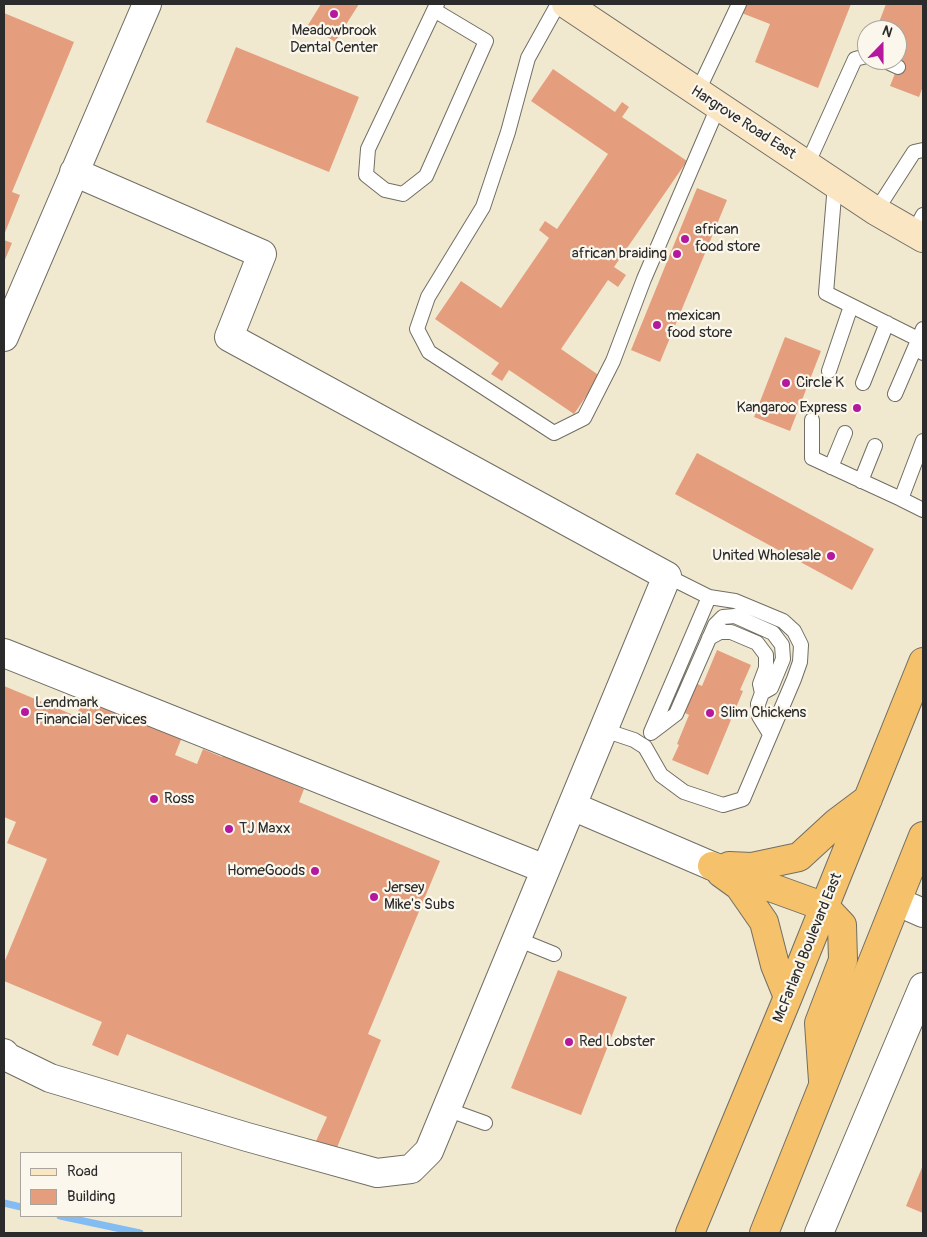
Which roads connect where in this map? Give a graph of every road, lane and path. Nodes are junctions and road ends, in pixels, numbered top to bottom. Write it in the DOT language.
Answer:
graph roads {
  1 [pos="147,4"];
  2 [pos="558,4"];
  3 [pos="566,4"];
  4 [pos="739,4"];
  5 [pos="435,7"];
  6 [pos="857,58"];
  7 [pos="708,100"];
  8 [pos="923,150"];
  9 [pos="808,165"];
  10 [pos="74,172"];
  11 [pos="835,184"];
  12 [pos="876,211"];
  13 [pos="920,228"];
  14 [pos="851,306"];
  15 [pos="887,323"];
  16 [pos="921,334"];
  17 [pos="4,337"];
  18 [pos="923,353"];
  19 [pos="829,371"];
  20 [pos="863,383"];
  21 [pos="895,394"];
  22 [pos="812,420"];
  23 [pos="845,433"];
  24 [pos="923,441"];
  25 [pos="875,446"];
  26 [pos="831,467"];
  27 [pos="861,481"];
  28 [pos="901,499"];
  29 [pos="923,510"];
  30 [pos="667,576"];
  31 [pos="709,597"];
  32 [pos="709,638"];
  33 [pos="4,653"];
  34 [pos="923,662"];
  35 [pos="762,693"];
  36 [pos="604,730"];
  37 [pos="651,733"];
  38 [pos="770,734"];
  39 [pos="645,747"];
  40 [pos="868,799"];
  41 [pos="572,806"];
  42 [pos="923,836"];
  43 [pos="712,866"];
  44 [pos="545,870"];
  45 [pos="898,902"];
  46 [pos="825,907"];
  47 [pos="923,913"];
  48 [pos="517,939"];
  49 [pos="554,954"];
  50 [pos="923,987"];
  51 [pos="788,997"];
  52 [pos="4,1053"];
  53 [pos="823,1090"];
  54 [pos="446,1109"];
  55 [pos="485,1124"];
  56 [pos="690,1233"];
  57 [pos="764,1233"];
  58 [pos="819,1233"];
  1 -- 10 [label="street"];
  2 -- 7 [label="lane"];
  3 -- 7 [label="main road, Hargrove Road East"];
  4 -- 7 [label="lane"];
  5 -- 5 [label="lane"];
  6 -- 9 [label="lane"];
  7 -- 9 [label="main road, Hargrove Road East"];
  8 -- 12 [label="lane"];
  9 -- 11 [label="main road, Hargrove Road East"];
  10 -- 17 [label="street"];
  10 -- 30 [label="street"];
  11 -- 12 [label="main road, Hargrove Road East"];
  11 -- 14 [label="lane"];
  12 -- 13 [label="main road, Hargrove Road East"];
  14 -- 15 [label="lane"];
  14 -- 19 [label="lane"];
  15 -- 16 [label="lane"];
  15 -- 20 [label="lane"];
  16 -- 18 [label="lane"];
  16 -- 21 [label="lane"];
  22 -- 26 [label="lane"];
  23 -- 26 [label="lane"];
  24 -- 28 [label="lane"];
  25 -- 27 [label="lane"];
  26 -- 27 [label="lane"];
  27 -- 28 [label="lane"];
  28 -- 29 [label="lane"];
  30 -- 31 [label="lane"];
  30 -- 36 [label="street"];
  31 -- 37 [label="lane"];
  31 -- 38 [label="lane"];
  32 -- 35 [label="lane"];
  32 -- 35 [label="lane"];
  32 -- 37 [label="lane"];
  33 -- 44 [label="street"];
  34 -- 40 [label="highway, McFarland Boulevard East"];
  35 -- 38 [label="lane"];
  36 -- 39 [label="lane"];
  36 -- 41 [label="street"];
  37 -- 39 [label="lane"];
  38 -- 39 [label="lane"];
  40 -- 43 [label="highway"];
  40 -- 46 [label="highway, McFarland Boulevard East"];
  41 -- 43 [label="street"];
  41 -- 44 [label="street"];
  42 -- 45 [label="highway"];
  43 -- 46 [label="highway"];
  43 -- 51 [label="highway"];
  44 -- 48 [label="street"];
  45 -- 47 [label="street"];
  45 -- 53 [label="highway"];
  46 -- 51 [label="highway, McFarland Boulevard East"];
  46 -- 53 [label="highway"];
  48 -- 49 [label="lane"];
  48 -- 54 [label="street"];
  50 -- 58 [label="street"];
  51 -- 56 [label="highway, McFarland Boulevard East"];
  52 -- 54 [label="street"];
  53 -- 57 [label="highway"];
  54 -- 55 [label="lane"];
}
